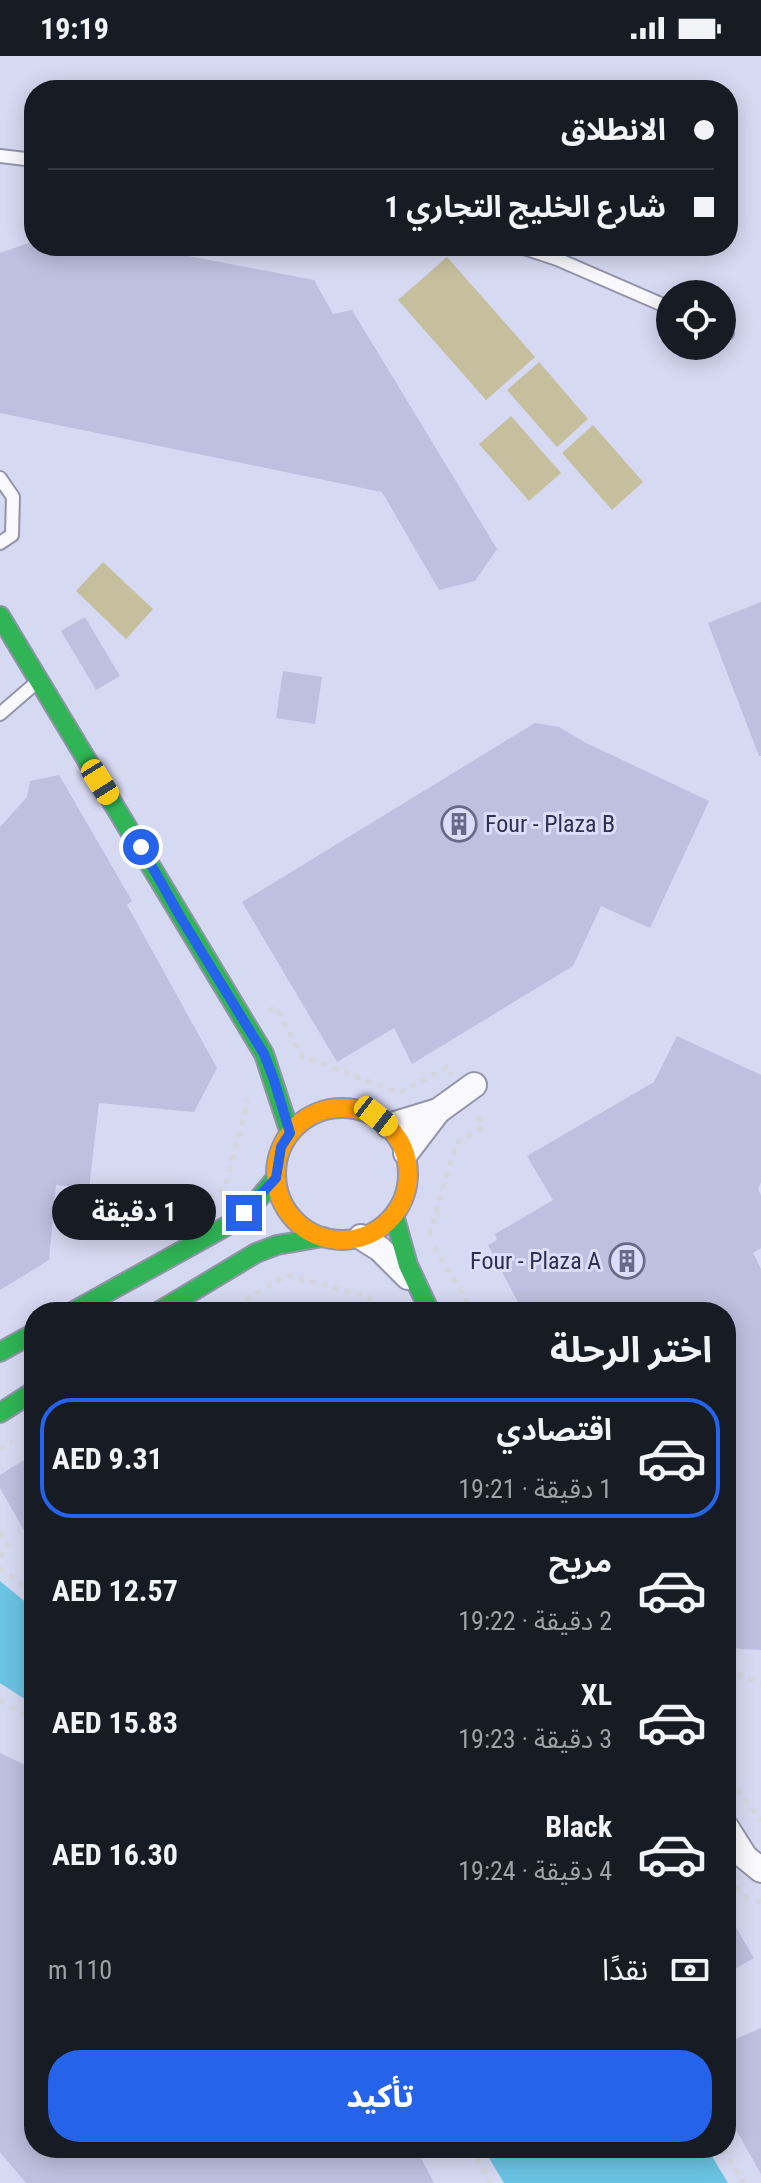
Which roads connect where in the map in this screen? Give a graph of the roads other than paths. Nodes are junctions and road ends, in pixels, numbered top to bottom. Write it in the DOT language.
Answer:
graph roads {
  1 [pos="0,156"];
  2 [pos="24,159"];
  3 [pos="548,256"];
  4 [pos="656,302"];
  5 [pos="0,478"];
  6 [pos="0,543"];
  7 [pos="0,616"];
  8 [pos="38,682"];
  9 [pos="0,714"];
  10 [pos="264,1054"];
  11 [pos="292,1084"];
  12 [pos="474,1085"];
  13 [pos="308,1098"];
  14 [pos="324,1110"];
  15 [pos="438,1111"];
  16 [pos="389,1126"];
  17 [pos="290,1133"];
  18 [pos="406,1153"];
  19 [pos="276,1178"];
  20 [pos="394,1215"];
  21 [pos="323,1237"];
  22 [pos="361,1237"];
  23 [pos="412,1280"];
  24 [pos="90,1302"];
  25 [pos="175,1302"];
  26 [pos="424,1302"];
  27 [pos="24,1339"];
  28 [pos="0,1352"];
  29 [pos="24,1397"];
  30 [pos="0,1413"];
  31 [pos="736,1843"];
  32 [pos="761,1870"];
  1 -- 2 [label="lane"];
  3 -- 4 [label="lane"];
  5 -- 6 [label="lane"];
  7 -- 8 [label="street"];
  8 -- 9 [label="lane"];
  8 -- 10 [label="street"];
  10 -- 11 [label="street"];
  10 -- 17 [label="street"];
  12 -- 15 [label="street"];
  13 -- 14 [label="street"];
  14 -- 16 [label="street"];
  14 -- 17 [label="street"];
  15 -- 16 [label="street"];
  15 -- 18 [label="street"];
  16 -- 18 [label="street"];
  17 -- 19 [label="street"];
  18 -- 20 [label="street"];
  19 -- 21 [label="street"];
  19 -- 24 [label="street"];
  20 -- 22 [label="street"];
  20 -- 23 [label="street"];
  21 -- 22 [label="street"];
  21 -- 25 [label="street"];
  22 -- 23 [label="street"];
  23 -- 26 [label="street"];
  27 -- 28 [label="street"];
  29 -- 30 [label="street"];
  31 -- 32 [label="street"];
}
